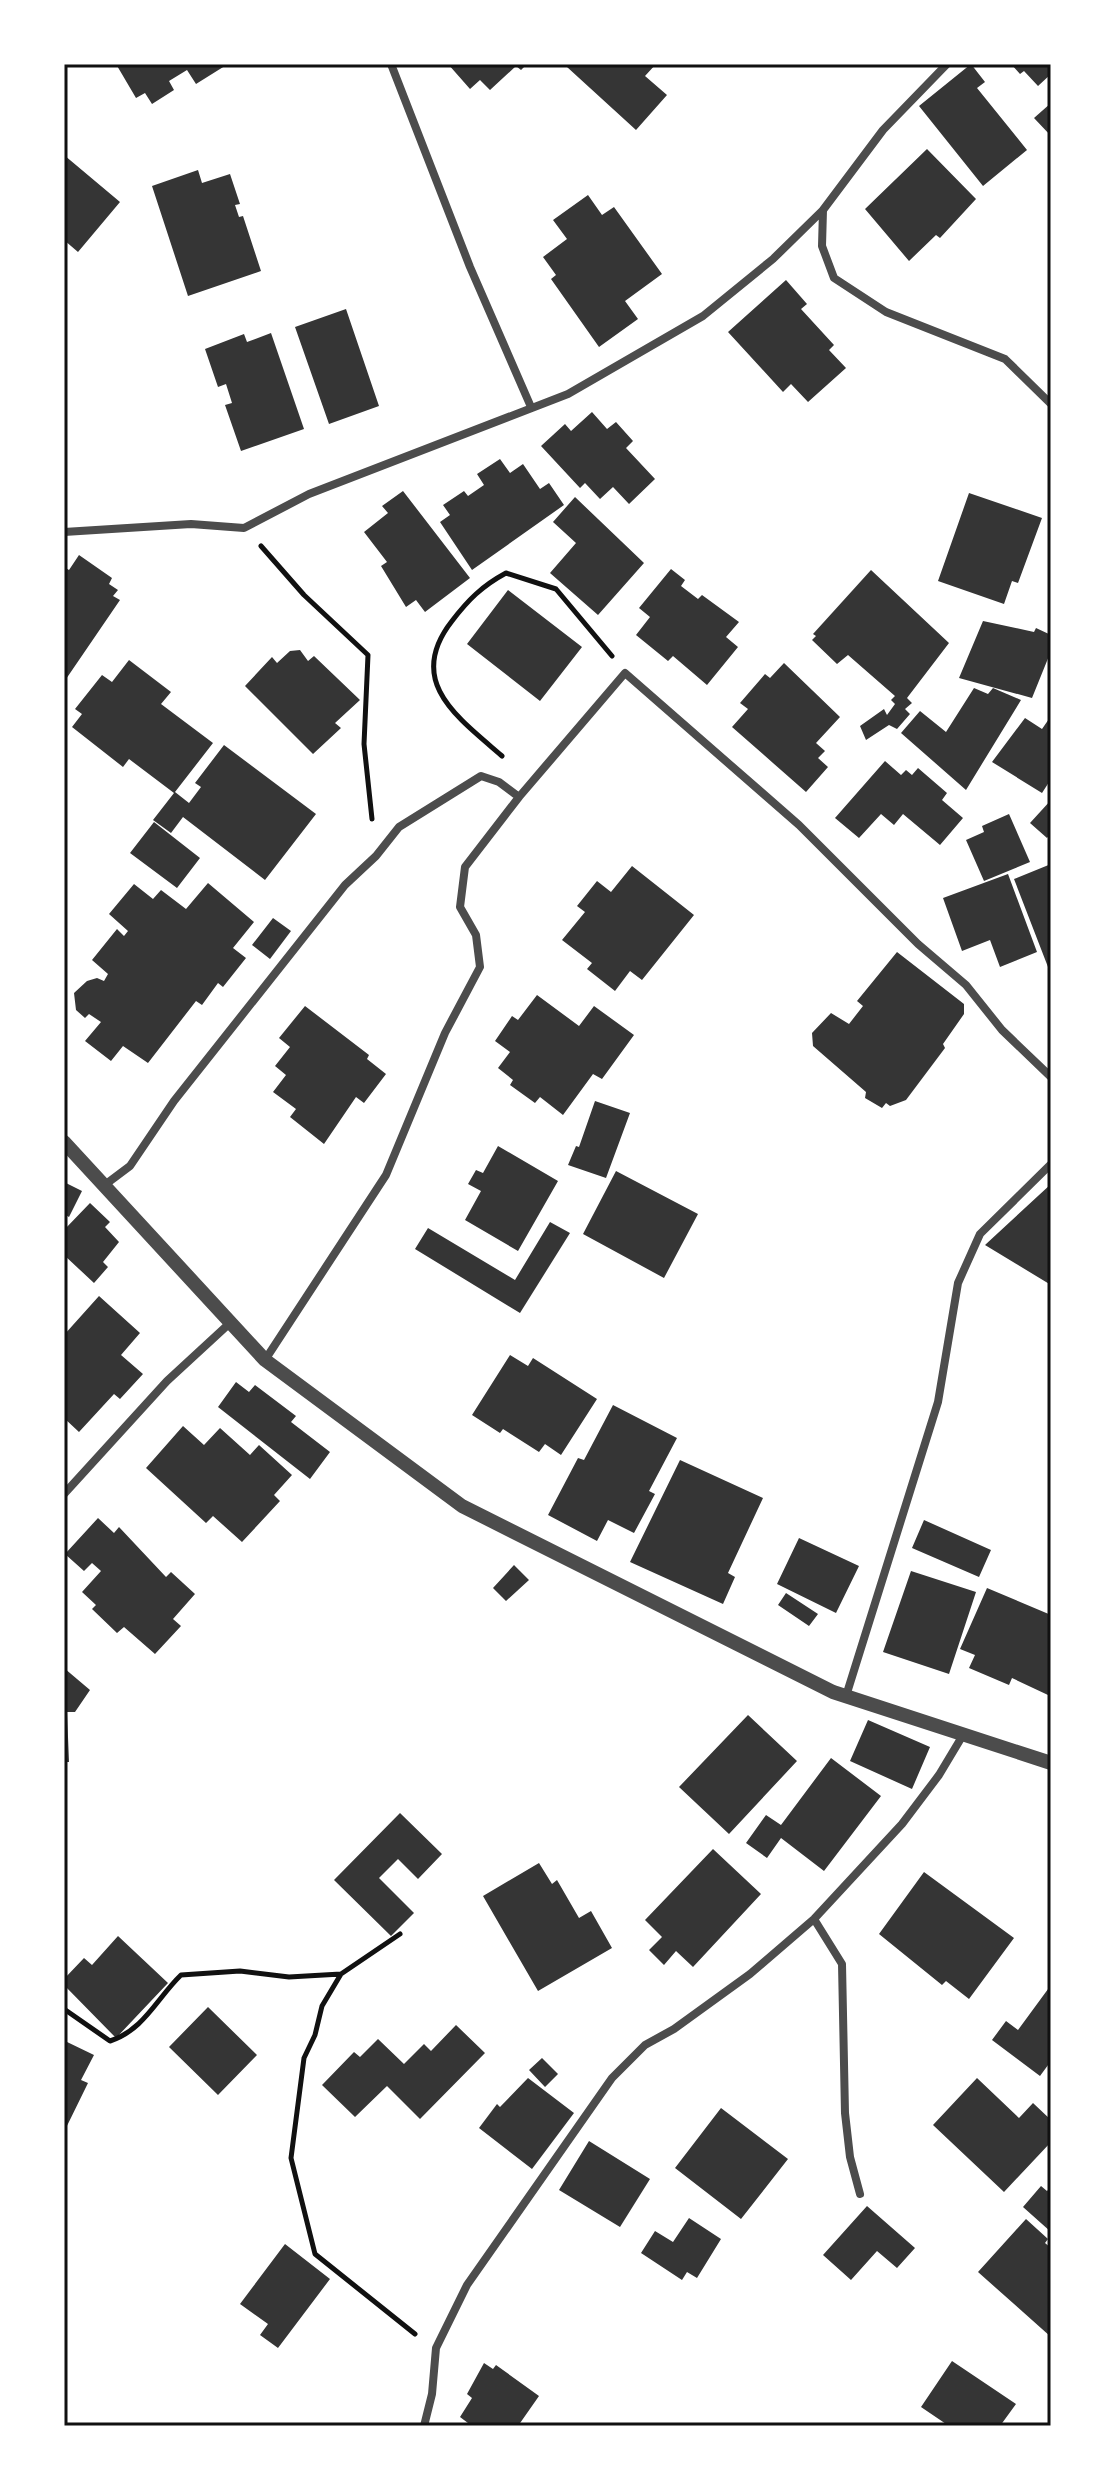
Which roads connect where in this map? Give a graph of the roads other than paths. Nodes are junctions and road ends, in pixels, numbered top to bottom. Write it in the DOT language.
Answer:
graph roads {
  1 [pos="391,64"];
  2 [pos="947,64"];
  3 [pos="823,210"];
  4 [pos="1051,404"];
  5 [pos="531,407"];
  6 [pos="64,532"];
  7 [pos="519,797"];
  8 [pos="1051,1077"];
  9 [pos="64,1142"];
  10 [pos="1051,1164"];
  11 [pos="106,1184"];
  12 [pos="231,1321"];
  13 [pos="265,1360"];
  14 [pos="64,1494"];
  15 [pos="846,1696"];
  16 [pos="963,1735"];
  17 [pos="1051,1763"];
  18 [pos="814,1919"];
  19 [pos="860,2194"];
  20 [pos="424,2426"];
  1 -- 5 [label="street"];
  2 -- 3 [label="street"];
  3 -- 4 [label="street"];
  3 -- 5 [label="street"];
  5 -- 6 [label="street"];
  7 -- 8 [label="street"];
  7 -- 11 [label="street"];
  7 -- 13 [label="street"];
  9 -- 11 [label="street"];
  10 -- 15 [label="street"];
  11 -- 12 [label="street"];
  12 -- 13 [label="street"];
  12 -- 14 [label="street"];
  13 -- 15 [label="street"];
  15 -- 16 [label="street"];
  16 -- 17 [label="street"];
  16 -- 18 [label="street"];
  18 -- 19 [label="street"];
  18 -- 20 [label="street"];
}
